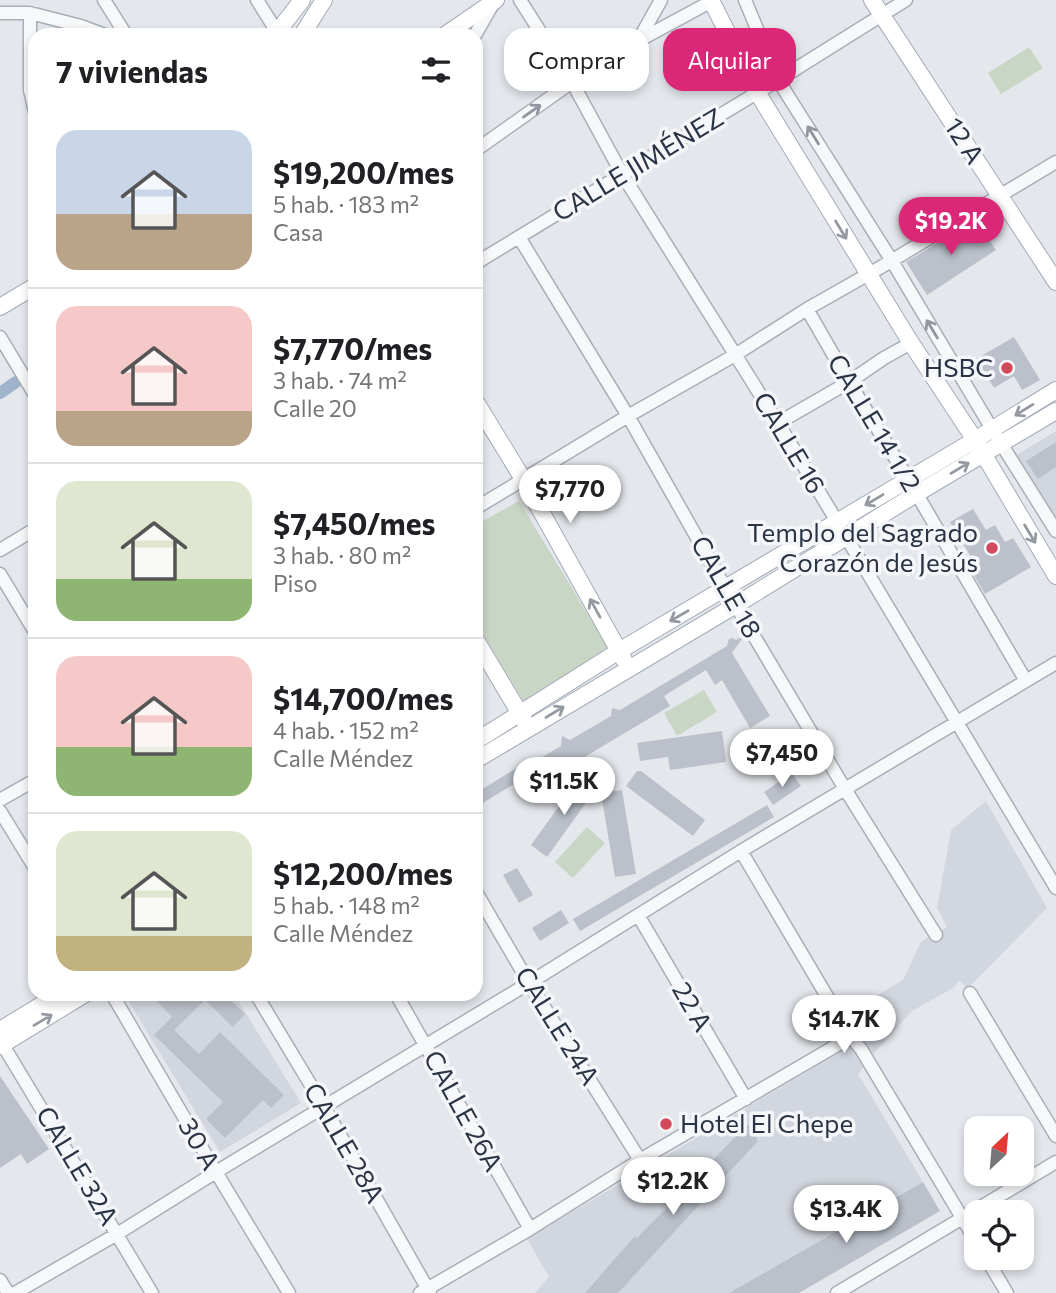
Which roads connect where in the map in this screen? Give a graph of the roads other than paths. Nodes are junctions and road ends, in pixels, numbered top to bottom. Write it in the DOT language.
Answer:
graph roads {
  1 [pos="104,0"];
  2 [pos="257,0"];
  3 [pos="302,0"];
  4 [pos="324,0"];
  5 [pos="520,0"];
  6 [pos="661,0"];
  7 [pos="745,0"];
  8 [pos="872,0"];
  9 [pos="906,0"];
  10 [pos="495,1"];
  11 [pos="711,1"];
  12 [pos="0,13"];
  13 [pos="30,13"];
  14 [pos="882,15"];
  15 [pos="30,28"];
  16 [pos="86,28"];
  17 [pos="122,28"];
  18 [pos="273,28"];
  19 [pos="280,28"];
  20 [pos="306,28"];
  21 [pos="455,28"];
  22 [pos="479,28"];
  23 [pos="538,28"];
  24 [pos="645,28"];
  25 [pos="757,28"];
  26 [pos="649,35"];
  27 [pos="796,69"];
  28 [pos="559,91"];
  29 [pos="577,91"];
  30 [pos="785,91"];
  31 [pos="757,92"];
  32 [pos="483,145"];
  33 [pos="1056,162"];
  34 [pos="622,174"];
  35 [pos="1000,197"];
  36 [pos="519,237"];
  37 [pos="483,258"];
  38 [pos="892,261"];
  39 [pos="868,274"];
  40 [pos="1056,282"];
  41 [pos="28,290"];
  42 [pos="0,307"];
  43 [pos="807,309"];
  44 [pos="0,337"];
  45 [pos="911,343"];
  46 [pos="735,355"];
  47 [pos="849,382"];
  48 [pos="28,383"];
  49 [pos="1056,390"];
  50 [pos="1056,411"];
  51 [pos="483,413"];
  52 [pos="628,416"];
  53 [pos="778,423"];
  54 [pos="996,436"];
  55 [pos="979,447"];
  56 [pos="523,479"];
  57 [pos="912,487"];
  58 [pos="483,504"];
  59 [pos="837,522"];
  60 [pos="1056,531"];
  61 [pos="28,534"];
  62 [pos="845,537"];
  63 [pos="0,551"];
  64 [pos="0,574"];
  65 [pos="1056,576"];
  66 [pos="726,589"];
  67 [pos="736,606"];
  68 [pos="28,620"];
  69 [pos="619,651"];
  70 [pos="483,652"];
  71 [pos="1056,663"];
  72 [pos="628,668"];
  73 [pos="1026,681"];
  74 [pos="524,721"];
  75 [pos="956,722"];
  76 [pos="483,738"];
  77 [pos="483,754"];
  78 [pos="28,784"];
  79 [pos="845,789"];
  80 [pos="0,800"];
  81 [pos="0,811"];
  82 [pos="741,851"];
  83 [pos="28,857"];
  84 [pos="1056,888"];
  85 [pos="483,904"];
  86 [pos="638,915"];
  87 [pos="936,935"];
  88 [pos="529,983"];
  89 [pos="970,993"];
  90 [pos="50,1001"];
  91 [pos="72,1001"];
  92 [pos="116,1001"];
  93 [pos="260,1001"];
  94 [pos="400,1001"];
  95 [pos="851,1038"];
  96 [pos="1,1040"];
  97 [pos="426,1045"];
  98 [pos="746,1099"];
  99 [pos="324,1107"];
  100 [pos="1056,1136"];
  101 [pos="640,1160"];
  102 [pos="1056,1162"];
  103 [pos="216,1172"];
  104 [pos="962,1218"];
  105 [pos="964,1221"];
  106 [pos="530,1229"];
  107 [pos="117,1234"];
  108 [pos="993,1270"];
  109 [pos="0,1280"];
  110 [pos="857,1281"];
  111 [pos="426,1292"];
  112 [pos="8,1293"];
  113 [pos="15,1293"];
  114 [pos="152,1293"];
  115 [pos="289,1293"];
  116 [pos="837,1293"];
  117 [pos="864,1293"];
  118 [pos="1007,1293"];
  1 -- 17 [label="street"];
  2 -- 18 [label="street"];
  3 -- 19 [label="main road"];
  4 -- 20 [label="main road"];
  5 -- 23 [label="street, CALLE 16"];
  6 -- 24 [label="street"];
  7 -- 25 [label="street"];
  8 -- 14 [label="main road, 12 A"];
  9 -- 14 [label="street, CALLE JIMÉNEZ"];
  10 -- 21 [label="main road"];
  10 -- 22 [label="street"];
  11 -- 26 [label="street"];
  11 -- 31 [label="main road"];
  12 -- 13 [label="street"];
  13 -- 15 [label="street"];
  13 -- 16 [label="street"];
  14 -- 27 [label="street, CALLE JIMÉNEZ"];
  14 -- 35 [label="main road, 12 A"];
  32 -- 28 [label="street, one-way"];
  29 -- 34 [label="street, CALLE 16"];
  38 -- 30 [label="street, one-way"];
  31 -- 34 [label="street, CALLE JIMÉNEZ"];
  31 -- 39 [label="main road, one-way"];
  33 -- 35 [label="street"];
  34 -- 36 [label="street, CALLE JIMÉNEZ"];
  34 -- 46 [label="street, CALLE 16"];
  35 -- 38 [label="street"];
  35 -- 40 [label="main road, 12 A"];
  36 -- 37 [label="street, CALLE JIMÉNEZ"];
  36 -- 52 [label="street, CALLE 18"];
  38 -- 39 [label="street"];
  54 -- 38 [label="street, one-way"];
  39 -- 43 [label="street"];
  39 -- 45 [label="main road"];
  41 -- 42 [label="main road"];
  43 -- 46 [label="street"];
  43 -- 47 [label="street, CALLE 14 1/2"];
  44 -- 48 [label="street"];
  45 -- 47 [label="street"];
  45 -- 55 [label="main road"];
  46 -- 52 [label="street"];
  46 -- 53 [label="street, CALLE 16"];
  47 -- 53 [label="street"];
  47 -- 57 [label="street, CALLE 14 1/2"];
  49 -- 54 [label="main road, one-way"];
  50 -- 54 [label="main road"];
  51 -- 56 [label="main road"];
  52 -- 56 [label="street"];
  52 -- 66 [label="street, CALLE 18"];
  53 -- 59 [label="street, CALLE 16"];
  54 -- 55 [label="main road"];
  54 -- 60 [label="street"];
  55 -- 57 [label="main road"];
  55 -- 65 [label="main road, one-way"];
  56 -- 58 [label="street"];
  69 -- 56 [label="main road, one-way"];
  57 -- 59 [label="main road, one-way"];
  57 -- 62 [label="main road"];
  57 -- 73 [label="street, CALLE 14 1/2"];
  59 -- 62 [label="street, CALLE 16"];
  59 -- 66 [label="main road"];
  61 -- 63 [label="street"];
  62 -- 67 [label="main road"];
  62 -- 75 [label="street, CALLE 16"];
  64 -- 68 [label="street"];
  66 -- 67 [label="street, CALLE 18"];
  66 -- 69 [label="main road, one-way"];
  67 -- 72 [label="main road"];
  67 -- 79 [label="street, CALLE 18"];
  69 -- 72 [label="main road"];
  69 -- 74 [label="main road"];
  70 -- 74 [label="main road"];
  71 -- 73 [label="street"];
  74 -- 72 [label="main road, one-way"];
  73 -- 75 [label="street"];
  74 -- 76 [label="main road"];
  74 -- 77 [label="main road"];
  75 -- 79 [label="street"];
  75 -- 84 [label="street, CALLE 16"];
  78 -- 80 [label="street"];
  79 -- 82 [label="street"];
  79 -- 87 [label="street, CALLE 18"];
  81 -- 83 [label="street"];
  82 -- 86 [label="street"];
  82 -- 95 [label="street"];
  85 -- 88 [label="street, CALLE 24A"];
  86 -- 88 [label="street"];
  86 -- 98 [label="street, 22 A"];
  88 -- 97 [label="street"];
  88 -- 101 [label="street, CALLE 24A"];
  89 -- 100 [label="street"];
  90 -- 96 [label="main road"];
  96 -- 91 [label="main road, one-way"];
  92 -- 103 [label="street, 30 A"];
  93 -- 99 [label="street, CALLE 28A"];
  94 -- 97 [label="street, CALLE 26A"];
  95 -- 98 [label="street"];
  95 -- 104 [label="street"];
  96 -- 107 [label="street, CALLE 32A"];
  97 -- 99 [label="street"];
  97 -- 106 [label="street, CALLE 26A"];
  98 -- 101 [label="street"];
  99 -- 103 [label="street"];
  99 -- 111 [label="street, CALLE 28A"];
  101 -- 106 [label="street"];
  102 -- 104 [label="street"];
  103 -- 107 [label="street"];
  103 -- 115 [label="street, 30 A"];
  104 -- 105 [label="street"];
  104 -- 110 [label="street"];
  106 -- 111 [label="street"];
  107 -- 113 [label="street"];
  107 -- 114 [label="street, CALLE 32A"];
  108 -- 118 [label="street"];
  109 -- 112 [label="street"];
  110 -- 116 [label="street"];
  110 -- 117 [label="street"];
}
